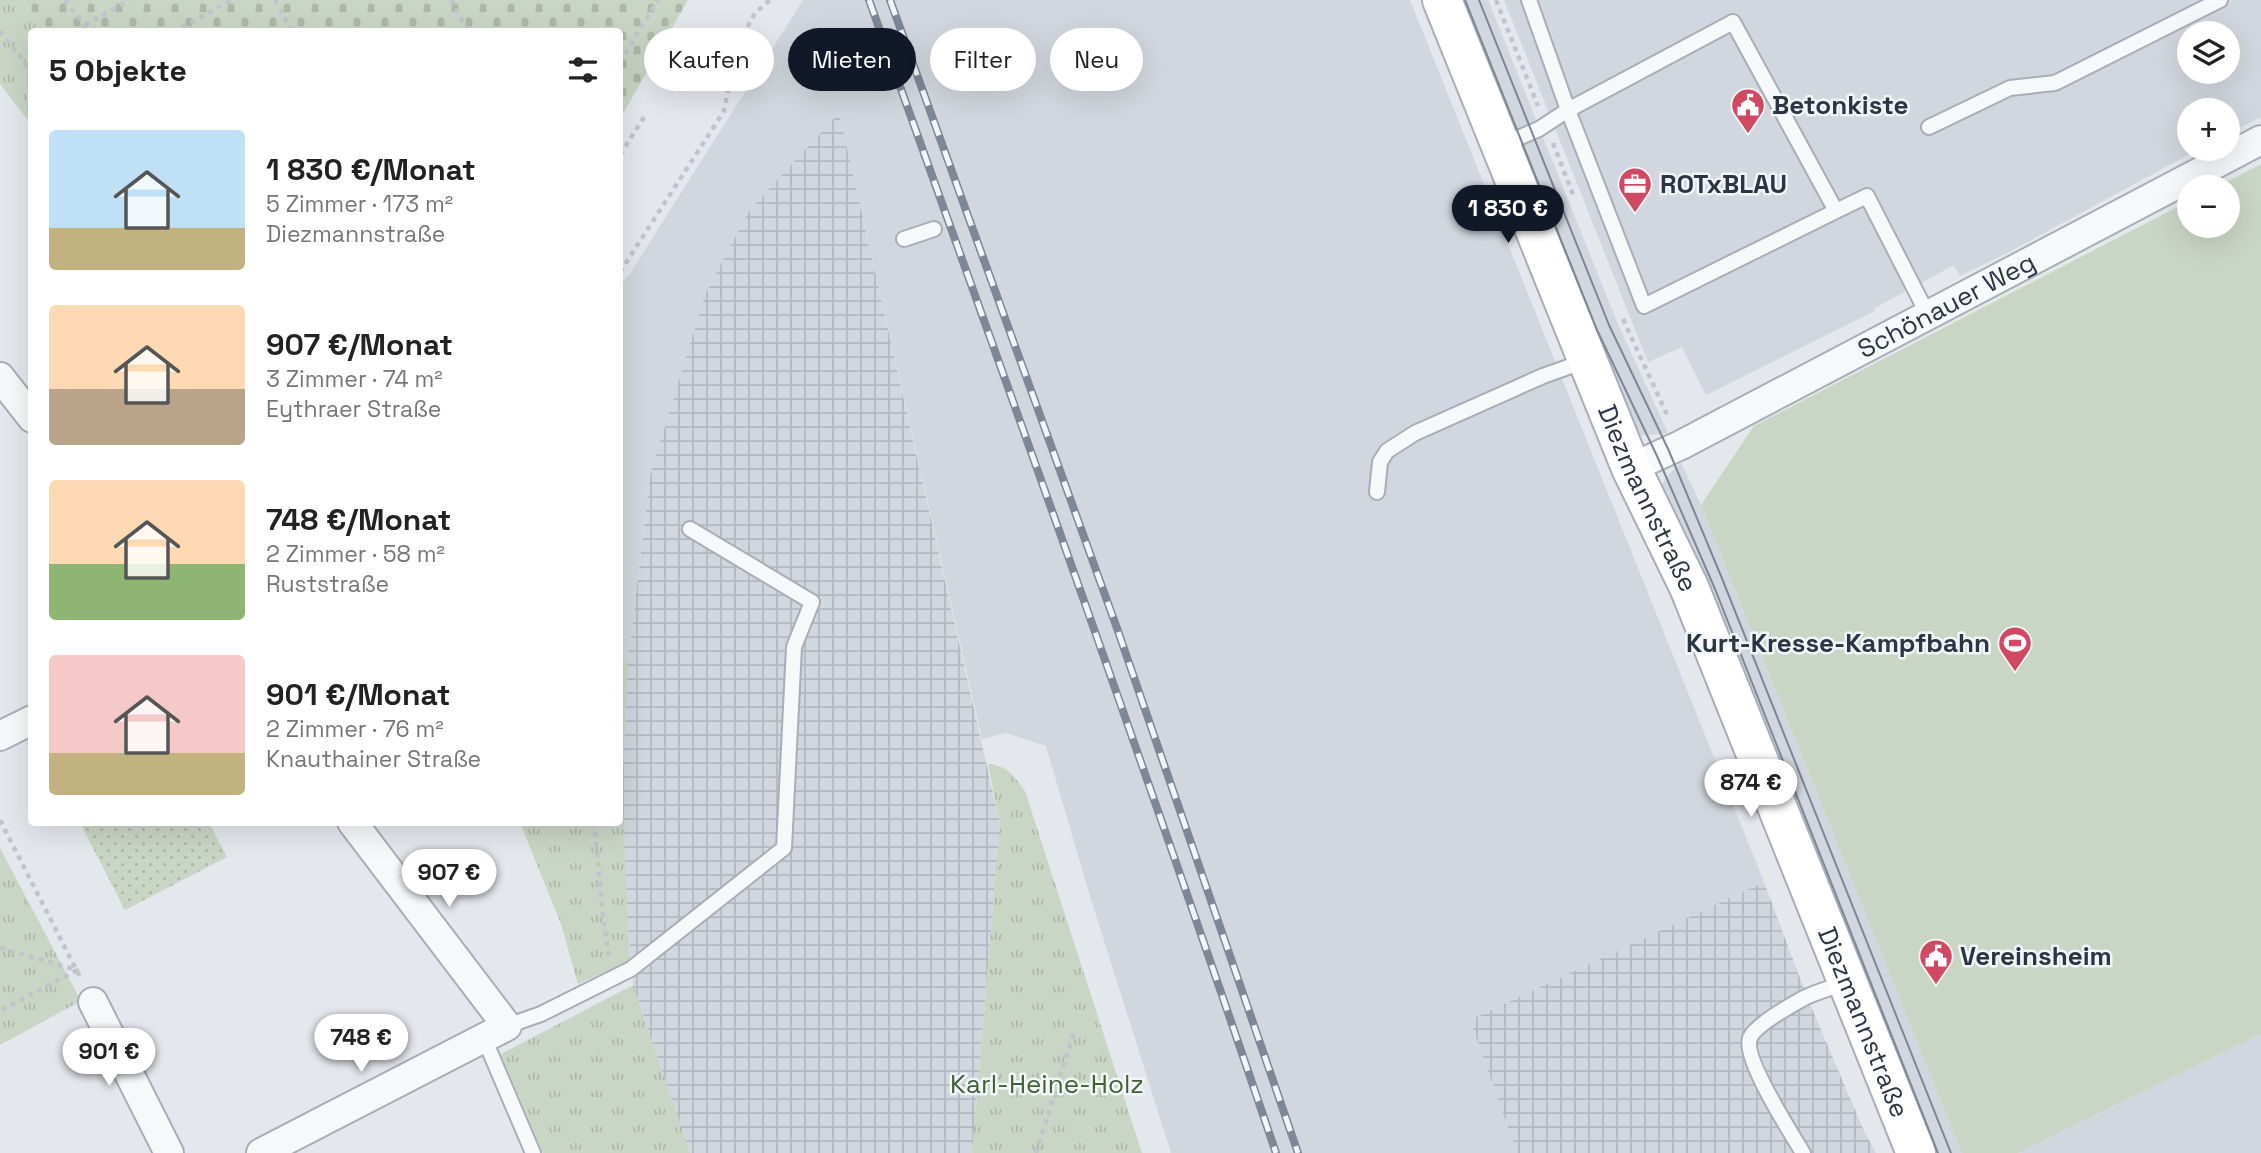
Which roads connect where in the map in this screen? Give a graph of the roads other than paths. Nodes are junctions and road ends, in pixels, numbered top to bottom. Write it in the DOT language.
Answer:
graph roads {
  1 [pos="1442,0"];
  2 [pos="1529,0"];
  3 [pos="2220,0"];
  4 [pos="1568,110"];
  5 [pos="1929,127"];
  6 [pos="2261,140"];
  7 [pos="1500,146"];
  8 [pos="1836,211"];
  9 [pos="934,229"];
  10 [pos="904,239"];
  11 [pos="1928,315"];
  12 [pos="1587,361"];
  13 [pos="0,377"];
  14 [pos="28,413"];
  15 [pos="1631,468"];
  16 [pos="1377,492"];
  17 [pos="690,529"];
  18 [pos="28,722"];
  19 [pos="0,736"];
  20 [pos="355,826"];
  21 [pos="1848,982"];
  22 [pos="93,1002"];
  23 [pos="495,1032"];
  24 [pos="169,1153"];
  25 [pos="261,1153"];
  26 [pos="533,1153"];
  27 [pos="1803,1153"];
  28 [pos="1916,1153"];
  1 -- 7 [label="street, Diezmannstraße"];
  2 -- 4 [label="lane"];
  3 -- 5 [label="lane"];
  4 -- 7 [label="lane"];
  4 -- 8 [label="lane"];
  4 -- 8 [label="lane"];
  6 -- 11 [label="street, Schönauer Weg"];
  7 -- 12 [label="street, Diezmannstraße"];
  8 -- 11 [label="lane"];
  9 -- 10 [label="lane"];
  11 -- 15 [label="street, Schönauer Weg"];
  12 -- 15 [label="street, Diezmannstraße"];
  12 -- 16 [label="lane"];
  13 -- 14 [label="street"];
  15 -- 21 [label="street, Diezmannstraße"];
  17 -- 23 [label="lane"];
  18 -- 19 [label="street"];
  20 -- 23 [label="street"];
  21 -- 27 [label="lane"];
  21 -- 28 [label="street, Diezmannstraße"];
  22 -- 24 [label="street"];
  23 -- 25 [label="street"];
  23 -- 26 [label="lane"];
}
